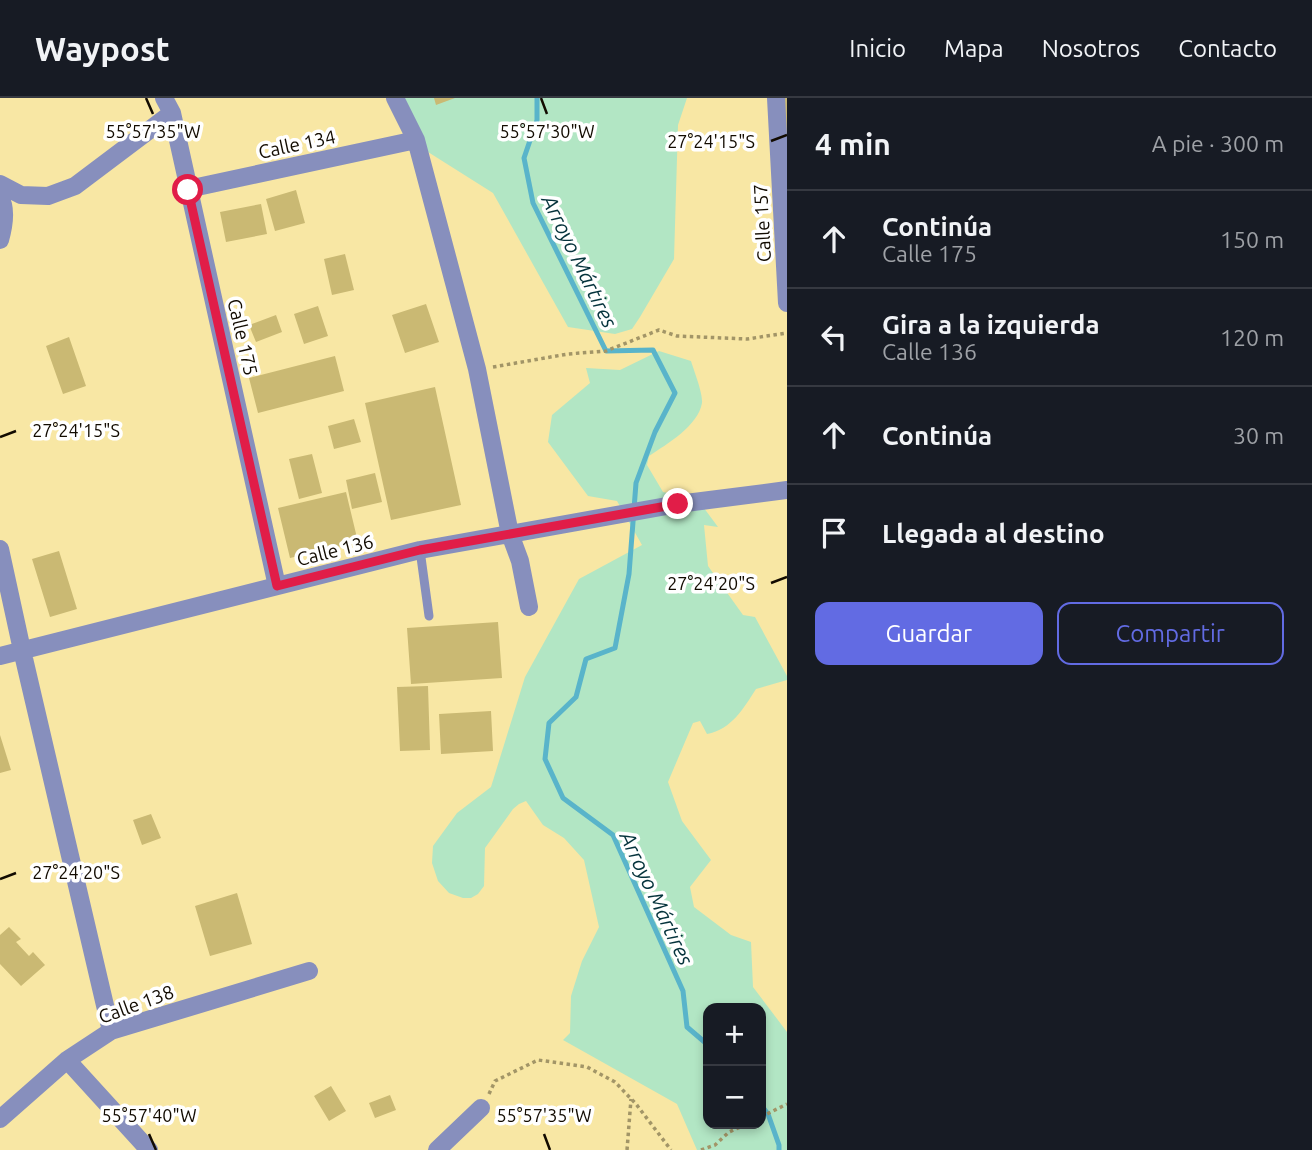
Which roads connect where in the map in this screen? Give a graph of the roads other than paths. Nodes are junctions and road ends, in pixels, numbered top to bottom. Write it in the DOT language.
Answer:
graph roads {
  1 [pos="396,98"];
  2 [pos="776,98"];
  3 [pos="168,106"];
  4 [pos="415,140"];
  5 [pos="0,184"];
  6 [pos="188,190"];
  7 [pos="0,197"];
  8 [pos="0,240"];
  9 [pos="787,303"];
  10 [pos="787,490"];
  11 [pos="510,534"];
  12 [pos="0,549"];
  13 [pos="420,550"];
  14 [pos="277,586"];
  15 [pos="529,607"];
  16 [pos="429,616"];
  17 [pos="22,650"];
  18 [pos="0,656"];
  19 [pos="309,971"];
  20 [pos="111,1031"];
  21 [pos="67,1060"];
  22 [pos="481,1108"];
  23 [pos="0,1119"];
  24 [pos="149,1150"];
  25 [pos="437,1150"];
  1 -- 4 [label="street"];
  2 -- 9 [label="street, Calle 157"];
  3 -- 5 [label="street"];
  3 -- 6 [label="street, Calle 175"];
  4 -- 6 [label="street, Calle 134"];
  4 -- 11 [label="street"];
  6 -- 14 [label="street, Calle 175"];
  7 -- 8 [label="street"];
  10 -- 11 [label="street, Calle 136"];
  11 -- 13 [label="street, Calle 136"];
  11 -- 15 [label="street"];
  12 -- 17 [label="street"];
  13 -- 14 [label="street, Calle 136"];
  13 -- 16 [label="lane"];
  14 -- 17 [label="street, Calle 136"];
  17 -- 18 [label="street, Calle 136"];
  17 -- 20 [label="street"];
  19 -- 20 [label="street, Calle 138"];
  20 -- 21 [label="street, Calle 138"];
  21 -- 23 [label="street, Calle 138"];
  21 -- 24 [label="street"];
  22 -- 25 [label="street"];
}
